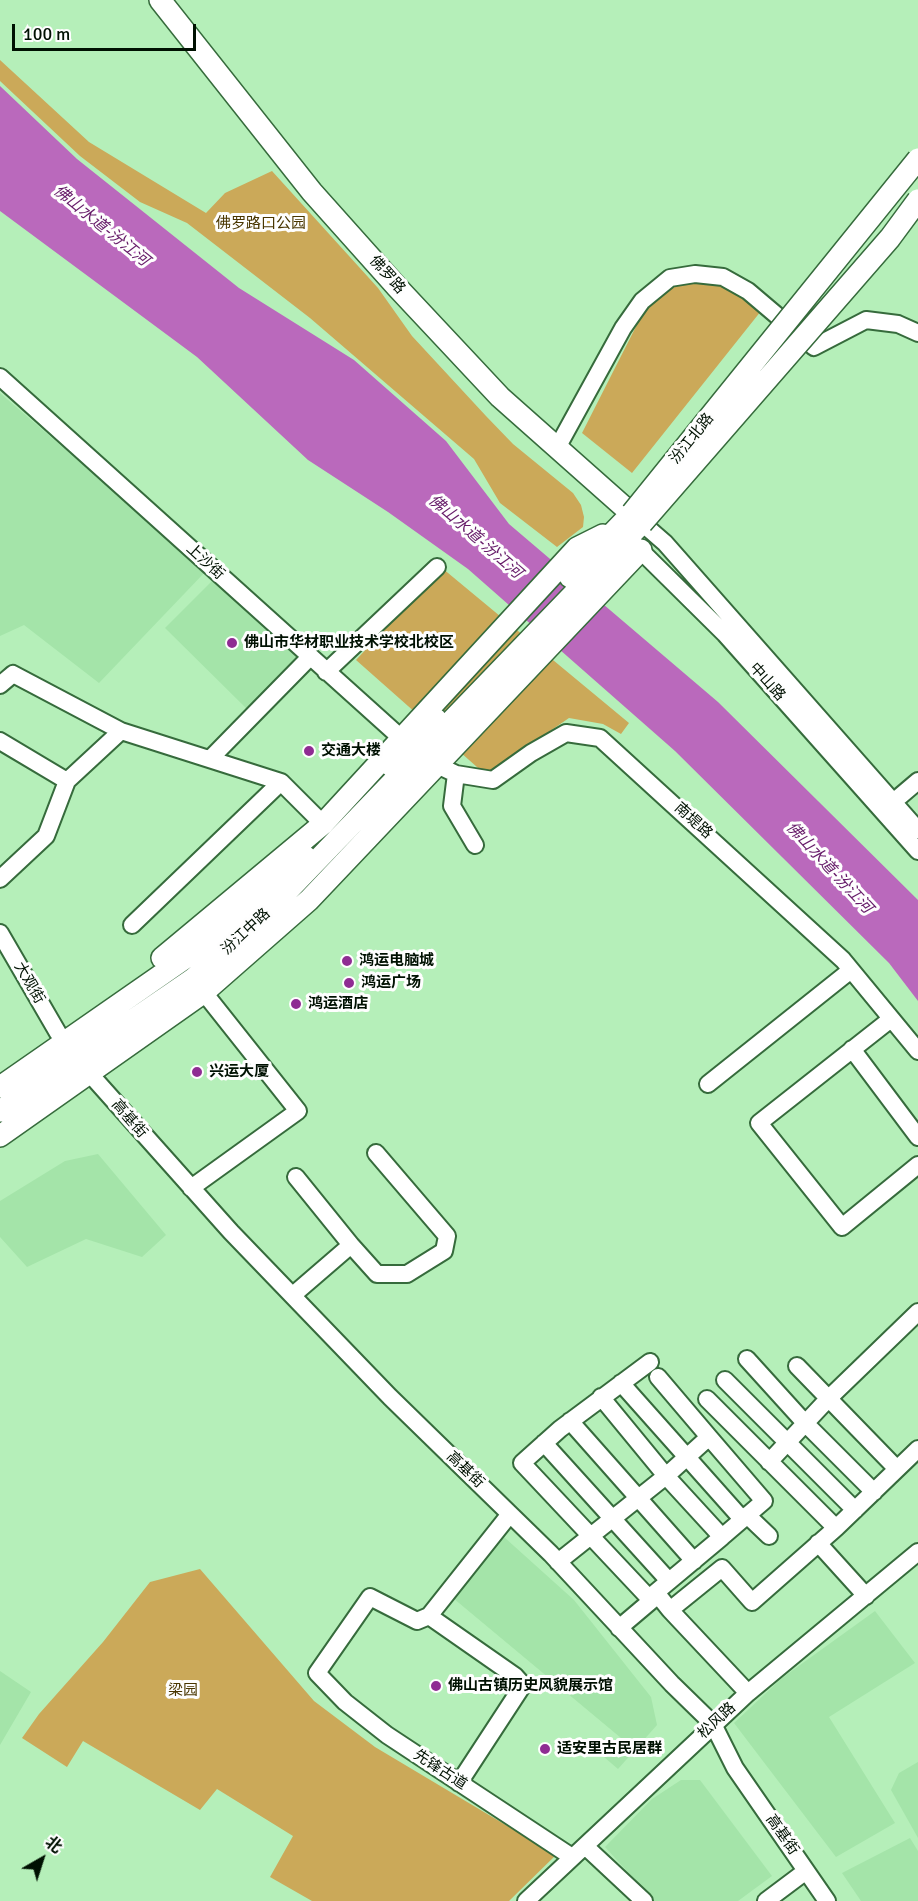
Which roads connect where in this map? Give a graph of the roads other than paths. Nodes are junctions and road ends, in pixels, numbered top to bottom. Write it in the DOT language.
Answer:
graph roads {
  1 [pos="159,0"];
  2 [pos="918,159"];
  3 [pos="918,200"];
  4 [pos="918,333"];
  5 [pos="0,377"];
  6 [pos="557,448"];
  7 [pos="643,523"];
  8 [pos="628,539"];
  9 [pos="437,567"];
  10 [pos="310,657"];
  11 [pos="326,672"];
  12 [pos="0,685"];
  13 [pos="449,706"];
  14 [pos="122,732"];
  15 [pos="0,741"];
  16 [pos="418,750"];
  17 [pos="210,759"];
  18 [pos="456,774"];
  19 [pos="67,782"];
  20 [pos="281,782"];
  21 [pos="918,783"];
  22 [pos="888,807"];
  23 [pos="323,824"];
  24 [pos="918,830"];
  25 [pos="475,845"];
  26 [pos="918,851"];
  27 [pos="0,879"];
  28 [pos="132,925"];
  29 [pos="0,933"];
  30 [pos="851,970"];
  31 [pos="198,986"];
  32 [pos="891,1018"];
  33 [pos="58,1033"];
  34 [pos="852,1049"];
  35 [pos="918,1051"];
  36 [pos="83,1066"];
  37 [pos="0,1071"];
  38 [pos="708,1084"];
  39 [pos="0,1087"];
  40 [pos="0,1112"];
  41 [pos="0,1136"];
  42 [pos="918,1137"];
  43 [pos="376,1153"];
  44 [pos="918,1165"];
  45 [pos="297,1177"];
  46 [pos="191,1188"];
  47 [pos="351,1245"];
  48 [pos="292,1295"];
  49 [pos="918,1312"];
  50 [pos="747,1359"];
  51 [pos="797,1366"];
  52 [pos="725,1380"];
  53 [pos="621,1383"];
  54 [pos="602,1397"];
  55 [pos="708,1399"];
  56 [pos="828,1399"];
  57 [pos="570,1421"];
  58 [pos="806,1424"];
  59 [pos="709,1437"];
  60 [pos="788,1442"];
  61 [pos="544,1443"];
  62 [pos="918,1449"];
  63 [pos="687,1457"];
  64 [pos="769,1462"];
  65 [pos="897,1469"];
  66 [pos="666,1476"];
  67 [pos="874,1492"];
  68 [pos="639,1499"];
  69 [pos="855,1510"];
  70 [pos="510,1514"];
  71 [pos="745,1517"];
  72 [pos="613,1518"];
  73 [pos="836,1528"];
  74 [pos="590,1536"];
  75 [pos="769,1536"];
  76 [pos="722,1537"];
  77 [pos="818,1544"];
  78 [pos="918,1552"];
  79 [pos="694,1561"];
  80 [pos="558,1562"];
  81 [pos="669,1581"];
  82 [pos="866,1596"];
  83 [pos="670,1610"];
  84 [pos="429,1616"];
  85 [pos="620,1628"];
  86 [pos="748,1693"];
  87 [pos="713,1724"];
  88 [pos="459,1783"];
  89 [pos="579,1851"];
  90 [pos="806,1871"];
  91 [pos="526,1901"];
  92 [pos="644,1901"];
  93 [pos="766,1901"];
  94 [pos="827,1901"];
  1 -- 6 [label="main road, 佛罗路"];
  2 -- 7 [label="main road, 汾江北路, bridge"];
  3 -- 7 [label="main road, 汾江北路, bridge"];
  4 -- 6 [label="street"];
  5 -- 10 [label="street, 上沙街"];
  6 -- 7 [label="main road, 佛罗路"];
  7 -- 8 [label="main road, 汾江北路"];
  7 -- 8 [label="street"];
  7 -- 22 [label="street, 中山路"];
  8 -- 13 [label="main road, 汾江北路"];
  8 -- 13 [label="main road"];
  8 -- 16 [label="main road"];
  8 -- 22 [label="street, 中山路"];
  9 -- 11 [label="street"];
  10 -- 11 [label="street, 上沙街"];
  10 -- 17 [label="street"];
  11 -- 16 [label="street, 上沙街"];
  12 -- 14 [label="street"];
  13 -- 16 [label="main road"];
  14 -- 17 [label="street"];
  14 -- 19 [label="street"];
  15 -- 19 [label="street"];
  16 -- 18 [label="street, 南堤路"];
  16 -- 23 [label="main road"];
  16 -- 31 [label="main road"];
  16 -- 39 [label="main road, 汾江中路"];
  17 -- 20 [label="street"];
  18 -- 25 [label="street"];
  18 -- 30 [label="street, 南堤路"];
  19 -- 27 [label="street"];
  20 -- 23 [label="street"];
  20 -- 28 [label="street"];
  21 -- 22 [label="street"];
  22 -- 24 [label="street, 中山路"];
  22 -- 26 [label="street, 中山路"];
  23 -- 33 [label="main road"];
  29 -- 33 [label="street, 大观街"];
  30 -- 32 [label="street, 南堤路"];
  30 -- 38 [label="street"];
  31 -- 36 [label="main road"];
  31 -- 46 [label="street"];
  32 -- 34 [label="street"];
  32 -- 35 [label="street, 南堤路"];
  33 -- 37 [label="main road"];
  34 -- 42 [label="street"];
  34 -- 44 [label="street"];
  36 -- 40 [label="main road"];
  36 -- 41 [label="main road"];
  36 -- 46 [label="street, 高基街"];
  43 -- 47 [label="street"];
  45 -- 47 [label="street"];
  46 -- 48 [label="street, 高基街"];
  47 -- 48 [label="street"];
  48 -- 70 [label="street, 高基街"];
  49 -- 56 [label="street"];
  50 -- 58 [label="street"];
  51 -- 56 [label="street"];
  52 -- 60 [label="street"];
  53 -- 54 [label="street"];
  53 -- 59 [label="street"];
  53 -- 63 [label="street"];
  54 -- 57 [label="street"];
  54 -- 66 [label="street"];
  55 -- 64 [label="street"];
  56 -- 58 [label="street"];
  56 -- 65 [label="street"];
  57 -- 61 [label="street"];
  57 -- 68 [label="street"];
  58 -- 60 [label="street"];
  58 -- 67 [label="street"];
  59 -- 63 [label="street"];
  59 -- 71 [label="street"];
  60 -- 64 [label="street"];
  60 -- 69 [label="street"];
  61 -- 72 [label="street"];
  61 -- 74 [label="street"];
  62 -- 65 [label="street"];
  63 -- 66 [label="street"];
  63 -- 71 [label="street"];
  64 -- 73 [label="street"];
  65 -- 67 [label="street"];
  66 -- 68 [label="street"];
  66 -- 76 [label="street"];
  67 -- 69 [label="street"];
  68 -- 72 [label="street"];
  68 -- 79 [label="street"];
  69 -- 73 [label="street"];
  70 -- 80 [label="street, 高基街"];
  70 -- 84 [label="street"];
  71 -- 75 [label="street"];
  71 -- 76 [label="street"];
  72 -- 74 [label="street"];
  72 -- 81 [label="street"];
  73 -- 77 [label="street"];
  74 -- 80 [label="street"];
  74 -- 81 [label="street"];
  76 -- 79 [label="street"];
  77 -- 82 [label="street"];
  77 -- 83 [label="street"];
  78 -- 82 [label="street, 松风路"];
  79 -- 81 [label="street"];
  80 -- 85 [label="street, 高基街"];
  82 -- 86 [label="street, 松风路"];
  83 -- 85 [label="street"];
  83 -- 86 [label="street"];
  84 -- 88 [label="street"];
  84 -- 88 [label="street, 先锋古道"];
  85 -- 87 [label="street, 高基街"];
  86 -- 87 [label="street, 松风路"];
  87 -- 89 [label="street, 松风路"];
  87 -- 90 [label="street, 高基街"];
  88 -- 89 [label="street, 先锋古道"];
  89 -- 91 [label="street, 松风路"];
  89 -- 92 [label="street, 先锋古道"];
  90 -- 93 [label="street"];
  90 -- 94 [label="street, 高基街"];
}
